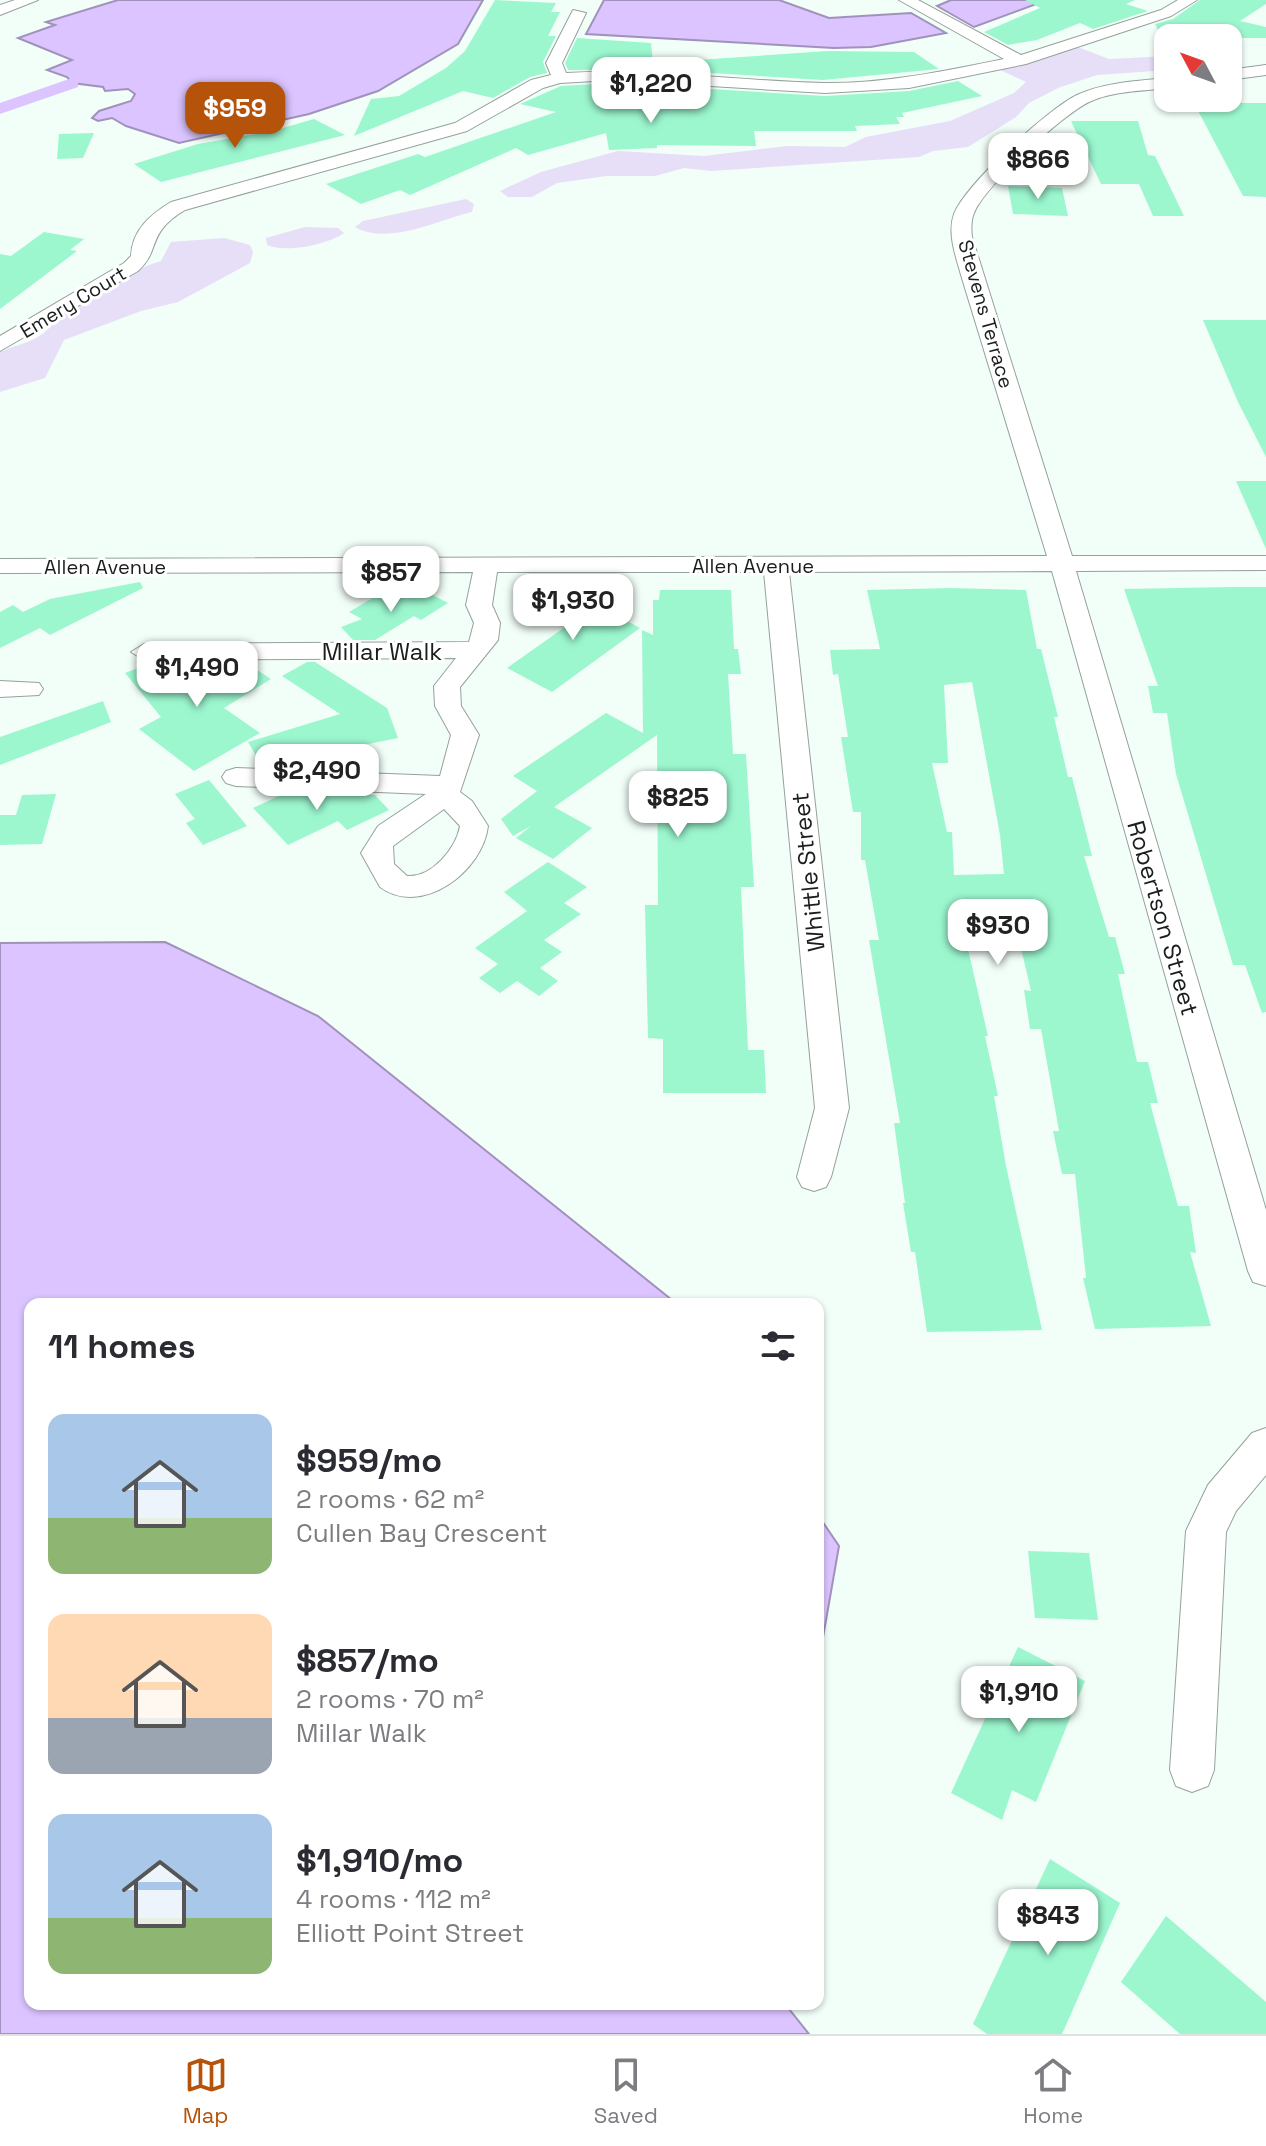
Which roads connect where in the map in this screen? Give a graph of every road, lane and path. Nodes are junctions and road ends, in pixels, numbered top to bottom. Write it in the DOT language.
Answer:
graph roads {
  1 [pos="30,0"];
  2 [pos="907,0"];
  3 [pos="1189,0"];
  4 [pos="0,10"];
  5 [pos="578,13"];
  6 [pos="1020,61"];
  7 [pos="1266,70"];
  8 [pos="1242,73"];
  9 [pos="560,78"];
  10 [pos="1154,85"];
  11 [pos="0,345"];
  12 [pos="1266,563"];
  13 [pos="1062,564"];
  14 [pos="0,566"];
  15 [pos="776,566"];
  16 [pos="486,567"];
  17 [pos="477,650"];
  18 [pos="144,652"];
  19 [pos="0,689"];
  20 [pos="30,689"];
  21 [pos="236,777"];
  22 [pos="814,1177"];
  23 [pos="1266,1271"];
  24 [pos="1266,1446"];
  25 [pos="1192,1770"];
  1 -- 4 [label="street"];
  2 -- 6 [label="street"];
  3 -- 6 [label="street"];
  5 -- 9 [label="street"];
  6 -- 9 [label="street"];
  7 -- 8 [label="street"];
  9 -- 11 [label="street, Emery Court"];
  10 -- 13 [label="street, Stevens Terrace"];
  12 -- 13 [label="street, Allen Avenue"];
  13 -- 15 [label="street, Allen Avenue"];
  13 -- 23 [label="street, Robertson Street"];
  14 -- 16 [label="street, Allen Avenue"];
  15 -- 16 [label="street, Allen Avenue"];
  15 -- 22 [label="street, Whittle Street"];
  16 -- 17 [label="street"];
  17 -- 18 [label="street, Millar Walk"];
  17 -- 21 [label="street"];
  19 -- 20 [label="street"];
  24 -- 25 [label="street"];
}
